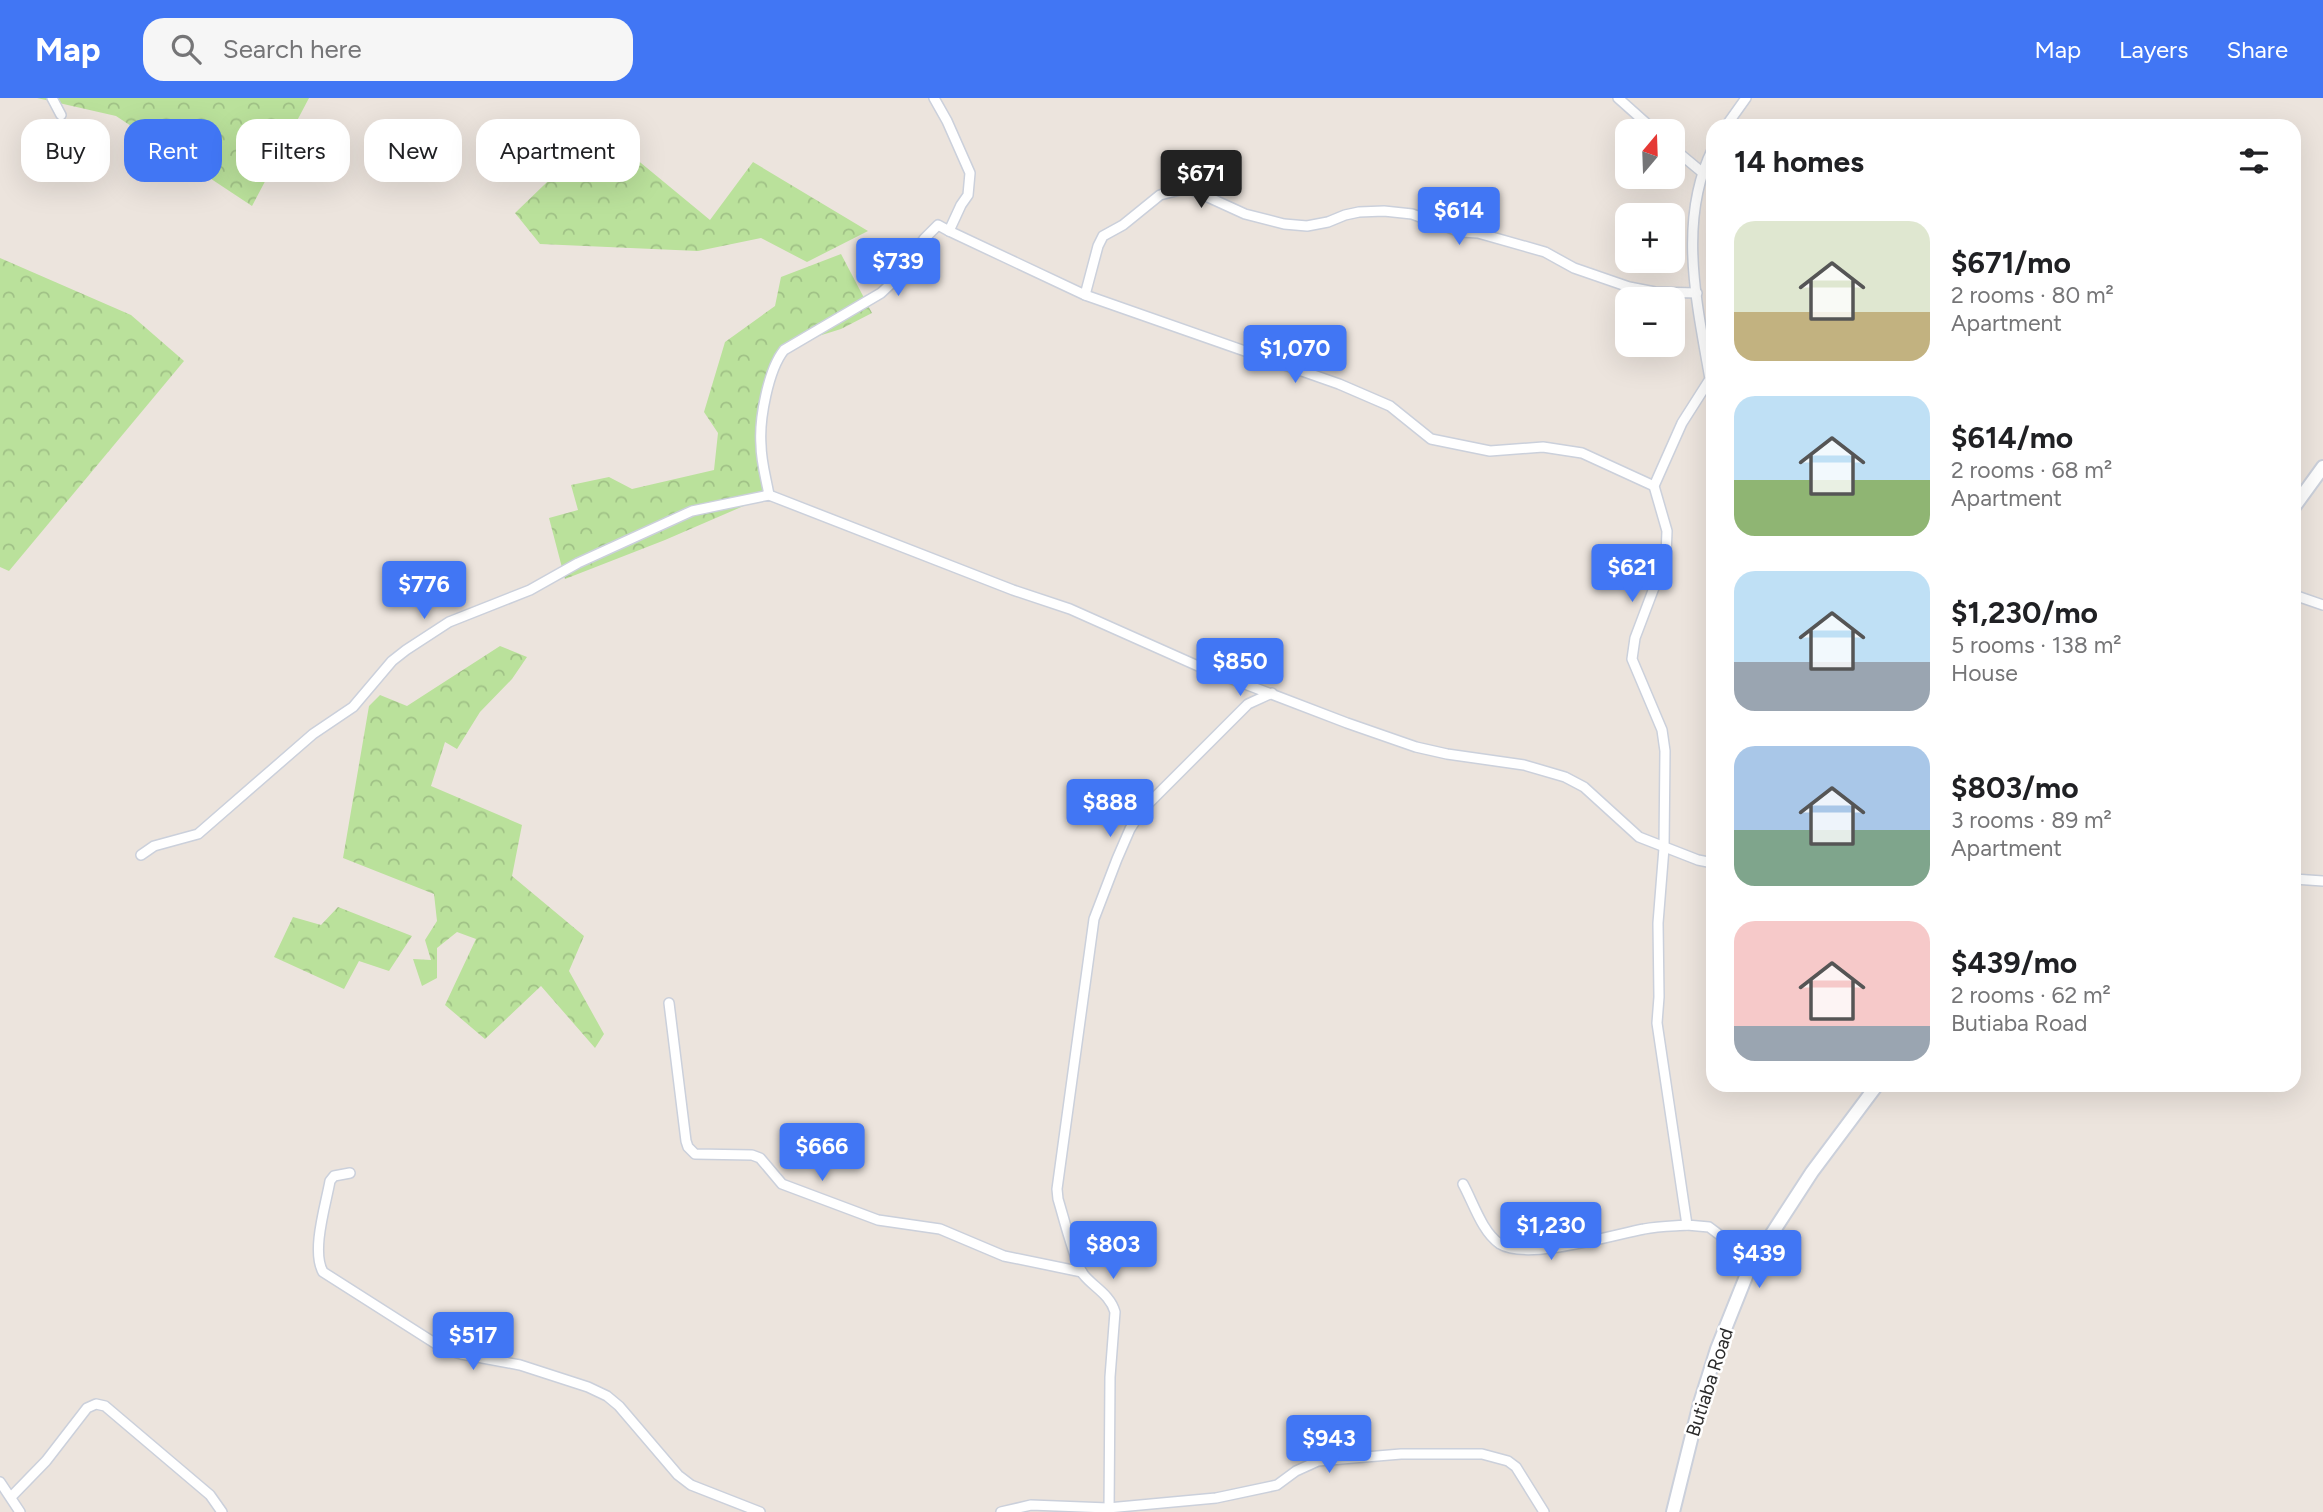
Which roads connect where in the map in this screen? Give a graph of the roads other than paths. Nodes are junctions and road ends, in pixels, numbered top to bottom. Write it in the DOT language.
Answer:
graph roads {
  1 [pos="52,98"];
  2 [pos="934,98"];
  3 [pos="1618,98"];
  4 [pos="1746,98"];
  5 [pos="61,115"];
  6 [pos="1642,119"];
  7 [pos="1731,119"];
  8 [pos="1685,158"];
  9 [pos="1706,166"];
  10 [pos="1703,173"];
  11 [pos="949,231"];
  12 [pos="1697,293"];
  13 [pos="1086,295"];
  14 [pos="1706,345"];
  15 [pos="1706,389"];
  16 [pos="2323,467"];
  17 [pos="1654,486"];
  18 [pos="769,495"];
  19 [pos="2301,497"];
  20 [pos="2301,597"];
  21 [pos="2323,605"];
  22 [pos="1272,693"];
  23 [pos="1664,848"];
  24 [pos="141,855"];
  25 [pos="1706,861"];
  26 [pos="2301,879"];
  27 [pos="2323,881"];
  28 [pos="669,1003"];
  29 [pos="1872,1092"];
  30 [pos="350,1173"];
  31 [pos="1463,1184"];
  32 [pos="1687,1225"];
  33 [pos="1749,1269"];
  34 [pos="1082,1272"];
  35 [pos="0,1482"];
  36 [pos="11,1497"];
  37 [pos="1109,1510"];
  38 [pos="20,1512"];
  39 [pos="222,1512"];
  40 [pos="760,1512"];
  41 [pos="1001,1512"];
  42 [pos="1544,1512"];
  43 [pos="1673,1512"];
  1 -- 5 [label="street"];
  2 -- 11 [label="street"];
  3 -- 6 [label="street"];
  4 -- 7 [label="street"];
  8 -- 10 [label="street"];
  9 -- 10 [label="street"];
  10 -- 12 [label="street"];
  11 -- 13 [label="street"];
  11 -- 18 [label="street"];
  12 -- 13 [label="street"];
  12 -- 14 [label="street"];
  13 -- 17 [label="street"];
  15 -- 17 [label="street"];
  16 -- 19 [label="main road"];
  17 -- 23 [label="street"];
  18 -- 22 [label="street"];
  18 -- 24 [label="street"];
  20 -- 21 [label="street"];
  22 -- 23 [label="street"];
  22 -- 34 [label="street"];
  23 -- 25 [label="street"];
  23 -- 32 [label="street"];
  26 -- 27 [label="street"];
  28 -- 34 [label="street"];
  29 -- 33 [label="main road, Butiaba Road"];
  30 -- 40 [label="street"];
  31 -- 32 [label="street"];
  32 -- 33 [label="street"];
  33 -- 43 [label="main road, Butiaba Road"];
  34 -- 37 [label="street"];
  35 -- 36 [label="street"];
  36 -- 38 [label="street"];
  36 -- 39 [label="street"];
  37 -- 41 [label="street"];
  37 -- 42 [label="street"];
}
